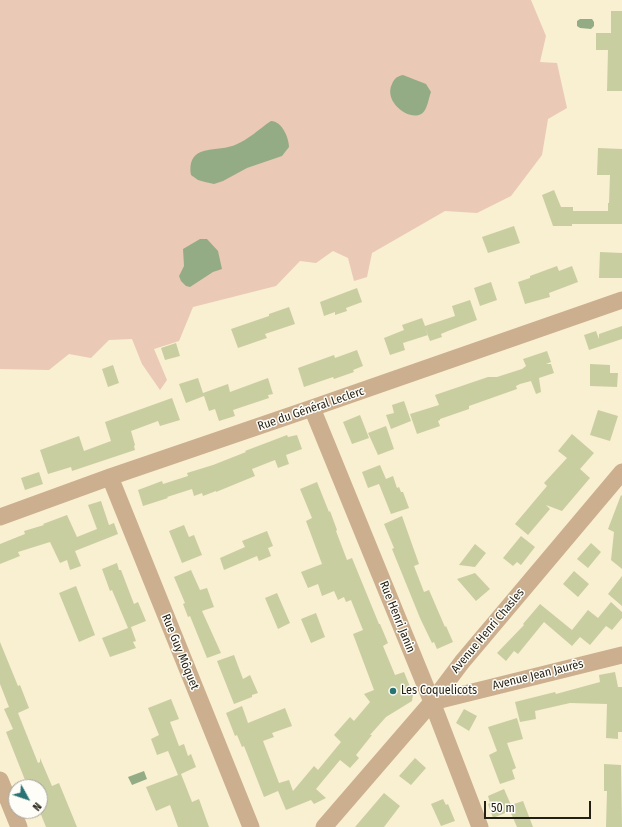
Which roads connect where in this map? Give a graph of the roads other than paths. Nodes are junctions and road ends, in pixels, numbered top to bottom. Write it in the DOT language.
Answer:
graph roads {
  1 [pos="622,300"];
  2 [pos="312,408"];
  3 [pos="622,472"];
  4 [pos="110,477"];
  5 [pos="0,517"];
  6 [pos="622,654"];
  7 [pos="432,702"];
  8 [pos="0,780"];
  9 [pos="19,827"];
  10 [pos="251,827"];
  11 [pos="324,827"];
  12 [pos="480,827"];
  1 -- 2 [label="street, Rue du Général Leclerc"];
  2 -- 4 [label="street, Rue du Général Leclerc"];
  2 -- 7 [label="street, Rue Henri Janin"];
  3 -- 7 [label="street, Avenue Henri Chasles"];
  4 -- 5 [label="street, Rue du Général Leclerc"];
  4 -- 10 [label="street, Rue Guy Môquet"];
  6 -- 7 [label="street, Avenue Jean Jaurès"];
  7 -- 11 [label="street, Avenue Henri Chasles"];
  7 -- 12 [label="street, Rue Henri Janin"];
  8 -- 9 [label="street"];
}
